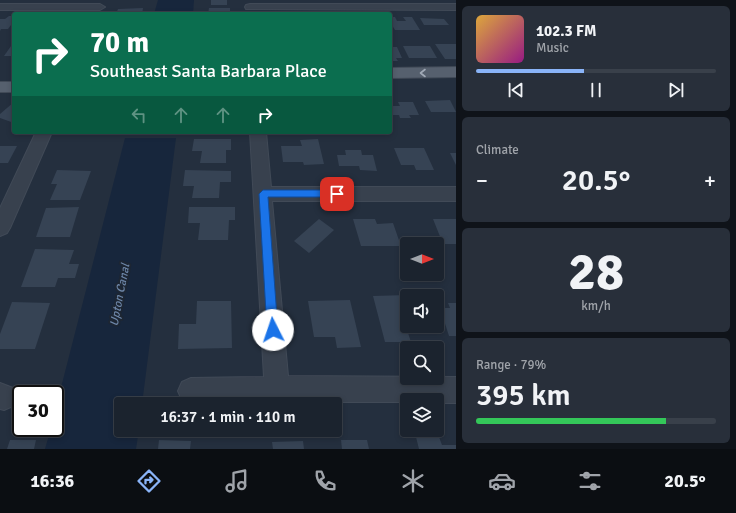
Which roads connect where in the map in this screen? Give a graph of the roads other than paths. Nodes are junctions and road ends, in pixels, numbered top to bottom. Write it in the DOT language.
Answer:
graph roads {
  1 [pos="0,7"];
  2 [pos="100,7"];
  3 [pos="250,7"];
  4 [pos="456,7"];
  5 [pos="290,11"];
  6 [pos="352,11"];
  7 [pos="456,72"];
  8 [pos="0,73"];
  9 [pos="12,73"];
  10 [pos="392,73"];
  11 [pos="0,87"];
  12 [pos="12,87"];
  13 [pos="392,88"];
  14 [pos="412,88"];
  15 [pos="43,134"];
  16 [pos="258,134"];
  17 [pos="7,193"];
  18 [pos="263,194"];
  19 [pos="456,194"];
  20 [pos="0,228"];
  21 [pos="277,389"];
  22 [pos="456,390"];
  23 [pos="191,391"];
  1 -- 2 [label="street"];
  3 -- 5 [label="street"];
  4 -- 6 [label="street"];
  5 -- 6 [label="street"];
  7 -- 10 [label="main road, one-way"];
  8 -- 9 [label="main road"];
  11 -- 12 [label="main road"];
  13 -- 14 [label="main road"];
  15 -- 17 [label="street"];
  16 -- 18 [label="street"];
  17 -- 20 [label="street"];
  18 -- 19 [label="street"];
  18 -- 21 [label="street"];
  21 -- 22 [label="street"];
  21 -- 23 [label="street"];
}
